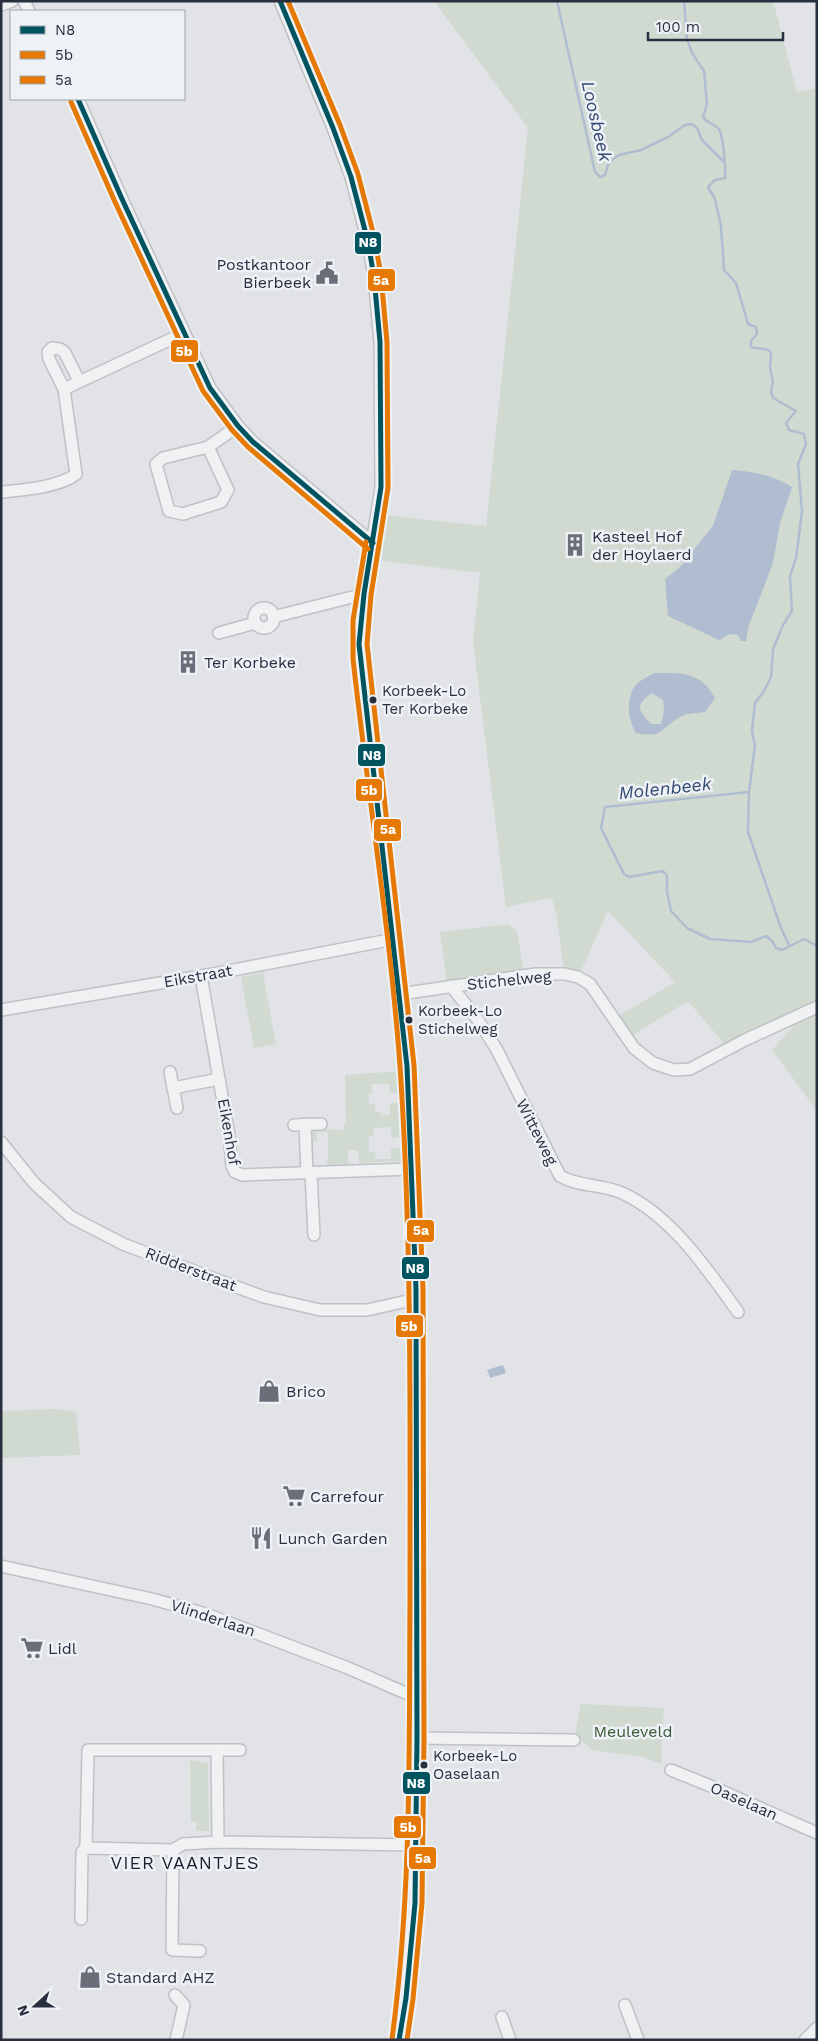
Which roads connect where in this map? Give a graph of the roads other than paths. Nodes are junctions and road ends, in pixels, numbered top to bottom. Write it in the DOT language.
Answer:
graph roads {
  1 [pos="12,1"];
  2 [pos="280,1"];
  3 [pos="1,5"];
  4 [pos="78,100"];
  5 [pos="184,333"];
  6 [pos="79,381"];
  7 [pos="64,390"];
  8 [pos="238,426"];
  9 [pos="208,447"];
  10 [pos="2,492"];
  11 [pos="373,543"];
  12 [pos="364,594"];
  13 [pos="219,633"];
  14 [pos="394,939"];
  15 [pos="201,976"];
  16 [pos="451,986"];
  17 [pos="400,994"];
  18 [pos="817,1007"];
  19 [pos="1,1010"];
  20 [pos="170,1072"];
  21 [pos="219,1080"];
  22 [pos="173,1088"];
  23 [pos="177,1108"];
  24 [pos="321,1124"];
  25 [pos="1,1142"];
  26 [pos="412,1169"];
  27 [pos="309,1173"];
  28 [pos="314,1235"];
  29 [pos="416,1299"];
  30 [pos="738,1312"];
  31 [pos="1,1566"];
  32 [pos="417,1698"];
  33 [pos="417,1738"];
  34 [pos="574,1740"];
  35 [pos="217,1750"];
  36 [pos="240,1750"];
  37 [pos="671,1770"];
  38 [pos="817,1833"];
  39 [pos="218,1842"];
  40 [pos="415,1845"];
  41 [pos="86,1848"];
  42 [pos="173,1850"];
  43 [pos="81,1920"];
  44 [pos="200,1951"];
  45 [pos="175,1995"];
  46 [pos="625,2006"];
  47 [pos="502,2017"];
  48 [pos="817,2028"];
  49 [pos="176,2040"];
  50 [pos="399,2040"];
  51 [pos="510,2040"];
  52 [pos="638,2040"];
  53 [pos="805,2040"];
  1 -- 3 [label="street"];
  2 -- 11 [label="street"];
  4 -- 5 [label="street"];
  5 -- 6 [label="street"];
  5 -- 8 [label="street"];
  6 -- 7 [label="street"];
  6 -- 7 [label="street"];
  7 -- 10 [label="street"];
  8 -- 9 [label="street"];
  8 -- 11 [label="street"];
  9 -- 9 [label="street"];
  11 -- 12 [label="street"];
  12 -- 13 [label="street"];
  12 -- 14 [label="street"];
  14 -- 15 [label="street, Eikstraat"];
  14 -- 17 [label="street"];
  15 -- 19 [label="street, Eikstraat"];
  15 -- 21 [label="street, Eikenhof"];
  16 -- 17 [label="street"];
  16 -- 18 [label="street, Stichelweg"];
  16 -- 30 [label="street, Witteweg"];
  17 -- 26 [label="street"];
  20 -- 22 [label="street"];
  21 -- 22 [label="street, Eikenhof"];
  21 -- 27 [label="street, Eikenhof"];
  22 -- 23 [label="street"];
  24 -- 27 [label="street"];
  25 -- 29 [label="street, Ridderstraat"];
  26 -- 27 [label="street, Eikenhof"];
  26 -- 29 [label="street"];
  27 -- 28 [label="street"];
  29 -- 32 [label="street"];
  31 -- 32 [label="street, Vlinderlaan"];
  32 -- 33 [label="street"];
  33 -- 34 [label="street"];
  33 -- 40 [label="street"];
  35 -- 36 [label="street"];
  35 -- 39 [label="street"];
  35 -- 41 [label="street"];
  37 -- 38 [label="street, Oaselaan"];
  39 -- 40 [label="street"];
  39 -- 42 [label="street"];
  40 -- 50 [label="street"];
  41 -- 42 [label="street"];
  41 -- 43 [label="street"];
  42 -- 44 [label="street"];
  45 -- 49 [label="street"];
  46 -- 52 [label="street"];
  47 -- 51 [label="street"];
  48 -- 53 [label="street"];
}
